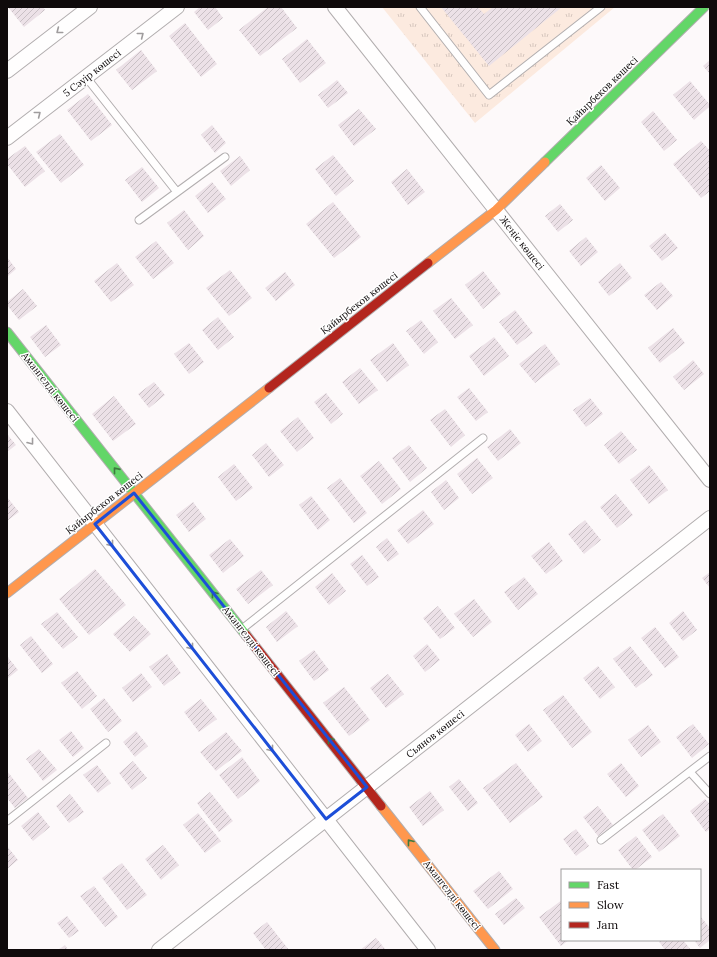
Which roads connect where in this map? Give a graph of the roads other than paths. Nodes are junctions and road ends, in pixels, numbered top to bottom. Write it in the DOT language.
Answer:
graph roads {
  1 [pos="90,7"];
  2 [pos="176,7"];
  3 [pos="335,7"];
  4 [pos="420,7"];
  5 [pos="602,7"];
  6 [pos="704,7"];
  7 [pos="7,71"];
  8 [pos="86,77"];
  9 [pos="7,138"];
  10 [pos="225,157"];
  11 [pos="177,192"];
  12 [pos="496,210"];
  13 [pos="139,220"];
  14 [pos="7,332"];
  15 [pos="7,411"];
  16 [pos="483,438"];
  17 [pos="710,480"];
  18 [pos="134,493"];
  19 [pos="710,518"];
  20 [pos="95,524"];
  21 [pos="7,593"];
  22 [pos="242,630"];
  23 [pos="106,743"];
  24 [pos="710,756"];
  25 [pos="690,772"];
  26 [pos="367,788"];
  27 [pos="710,794"];
  28 [pos="326,819"];
  29 [pos="7,821"];
  30 [pos="601,840"];
  31 [pos="159,950"];
  32 [pos="428,950"];
  33 [pos="495,950"];
  1 -- 7 [label="street, one-way"];
  8 -- 2 [label="street, 5 Сәуір көшесі, one-way"];
  3 -- 12 [label="street, Жеңіс көшесі"];
  4 -- 5 [label="lane"];
  6 -- 12 [label="main road, Қайырбеков көшесі"];
  9 -- 8 [label="street, 5 Сәуір көшесі, one-way"];
  8 -- 11 [label="lane"];
  10 -- 11 [label="lane"];
  11 -- 13 [label="lane"];
  12 -- 17 [label="street, Жеңіс көшесі"];
  12 -- 18 [label="main road, Қайырбеков көшесі"];
  18 -- 14 [label="main road, Амангелді көшесі, one-way"];
  15 -- 20 [label="street, one-way"];
  16 -- 22 [label="lane"];
  18 -- 20 [label="main road, Қайырбеков көшесі"];
  22 -- 18 [label="main road, Амангелді көшесі, one-way"];
  19 -- 26 [label="street, Сьянов көшесі"];
  20 -- 21 [label="main road, Қайырбеков көшесі"];
  20 -- 28 [label="street, one-way"];
  26 -- 22 [label="main road, Амангелді көшесі, one-way"];
  23 -- 29 [label="lane"];
  24 -- 25 [label="lane"];
  25 -- 27 [label="lane"];
  25 -- 30 [label="lane"];
  26 -- 28 [label="street, Сьянов көшесі"];
  33 -- 26 [label="main road, Амангелді көшесі, one-way"];
  28 -- 31 [label="street, Сьянов көшесі"];
  28 -- 32 [label="street"];
}
